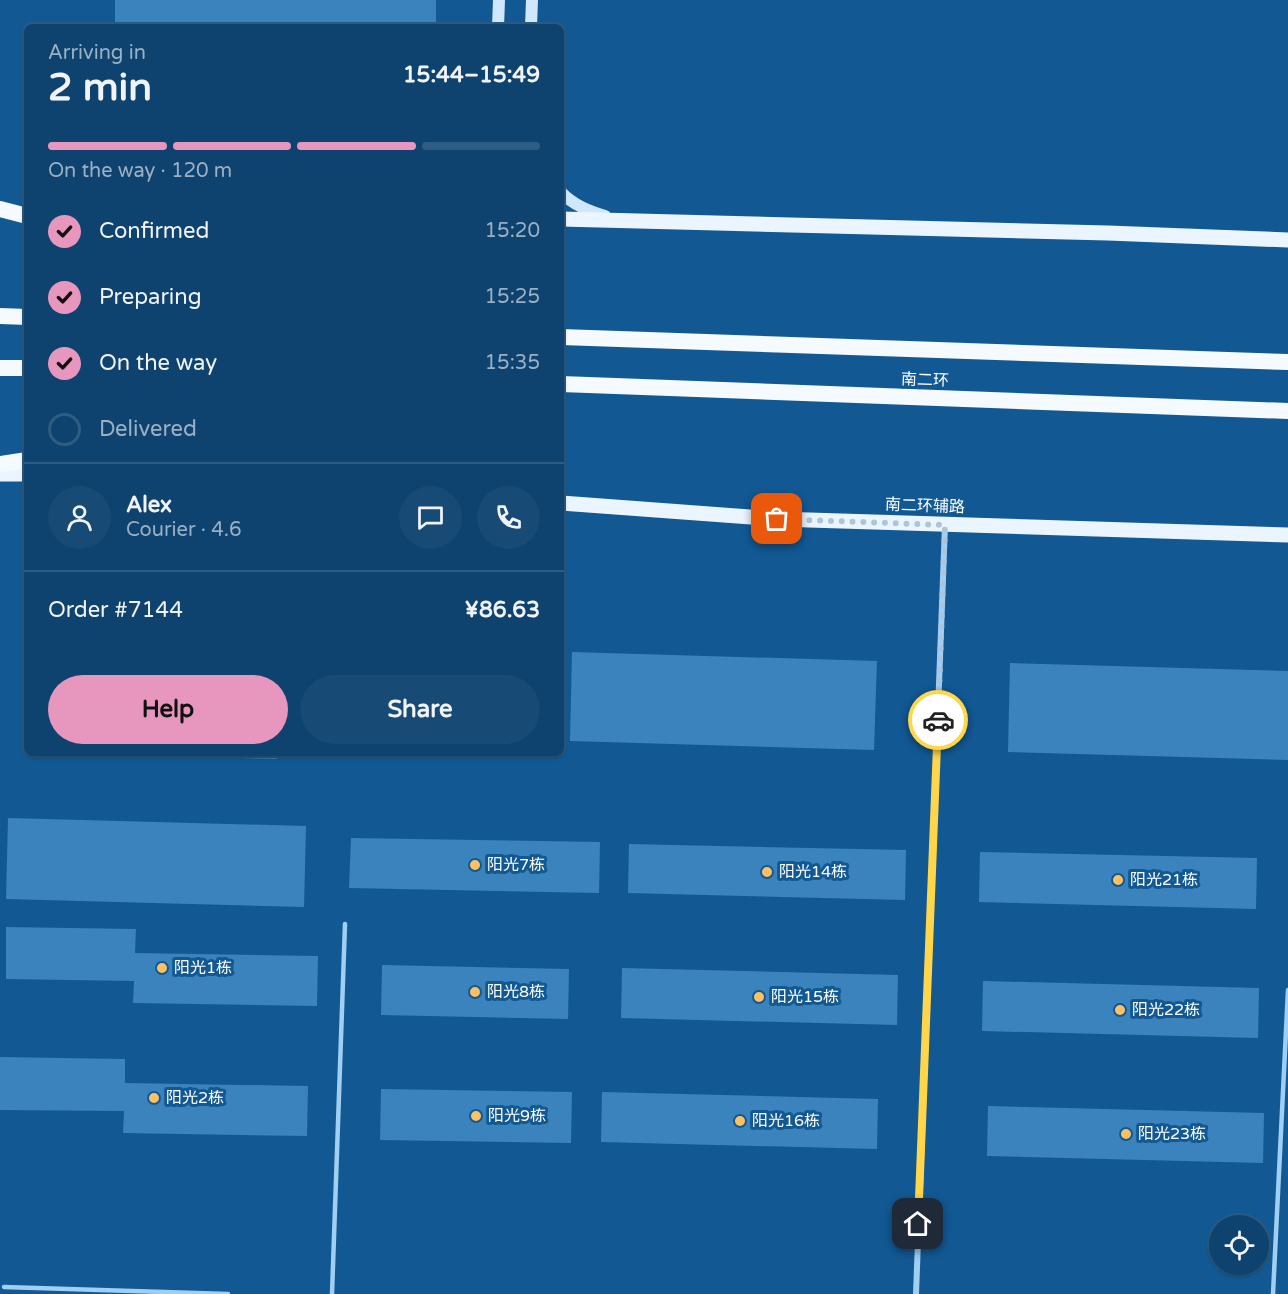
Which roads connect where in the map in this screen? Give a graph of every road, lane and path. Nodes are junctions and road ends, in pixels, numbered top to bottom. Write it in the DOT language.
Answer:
graph roads {
  1 [pos="499,0"];
  2 [pos="532,0"];
  3 [pos="498,24"];
  4 [pos="531,24"];
  5 [pos="564,196"];
  6 [pos="24,207"];
  7 [pos="0,208"];
  8 [pos="24,215"];
  9 [pos="564,219"];
  10 [pos="621,220"];
  11 [pos="1288,240"];
  12 [pos="0,316"];
  13 [pos="24,317"];
  14 [pos="564,336"];
  15 [pos="1288,362"];
  16 [pos="0,368"];
  17 [pos="24,368"];
  18 [pos="564,384"];
  19 [pos="1288,411"];
  20 [pos="24,460"];
  21 [pos="0,464"];
  22 [pos="0,474"];
  23 [pos="24,474"];
  24 [pos="564,503"];
  25 [pos="945,525"];
  26 [pos="1288,535"];
  27 [pos="345,924"];
  28 [pos="1288,990"];
  29 [pos="4,1287"];
  30 [pos="228,1294"];
  31 [pos="332,1294"];
  32 [pos="916,1294"];
  33 [pos="1273,1294"];
  1 -- 3 [label="main road"];
  2 -- 4 [label="main road"];
  5 -- 10 [label="main road"];
  6 -- 7 [label="main road"];
  7 -- 8 [label="highway"];
  9 -- 10 [label="main road"];
  10 -- 11 [label="main road"];
  12 -- 13 [label="highway"];
  14 -- 15 [label="highway, 南二环"];
  16 -- 17 [label="highway"];
  18 -- 19 [label="highway, 南二环"];
  20 -- 21 [label="highway"];
  22 -- 23 [label="main road"];
  24 -- 25 [label="main road, 南二环辅路"];
  25 -- 26 [label="main road, 南二环辅路"];
  25 -- 32 [label="street"];
  27 -- 31 [label="lane"];
  28 -- 33 [label="lane"];
  29 -- 30 [label="lane"];
}
